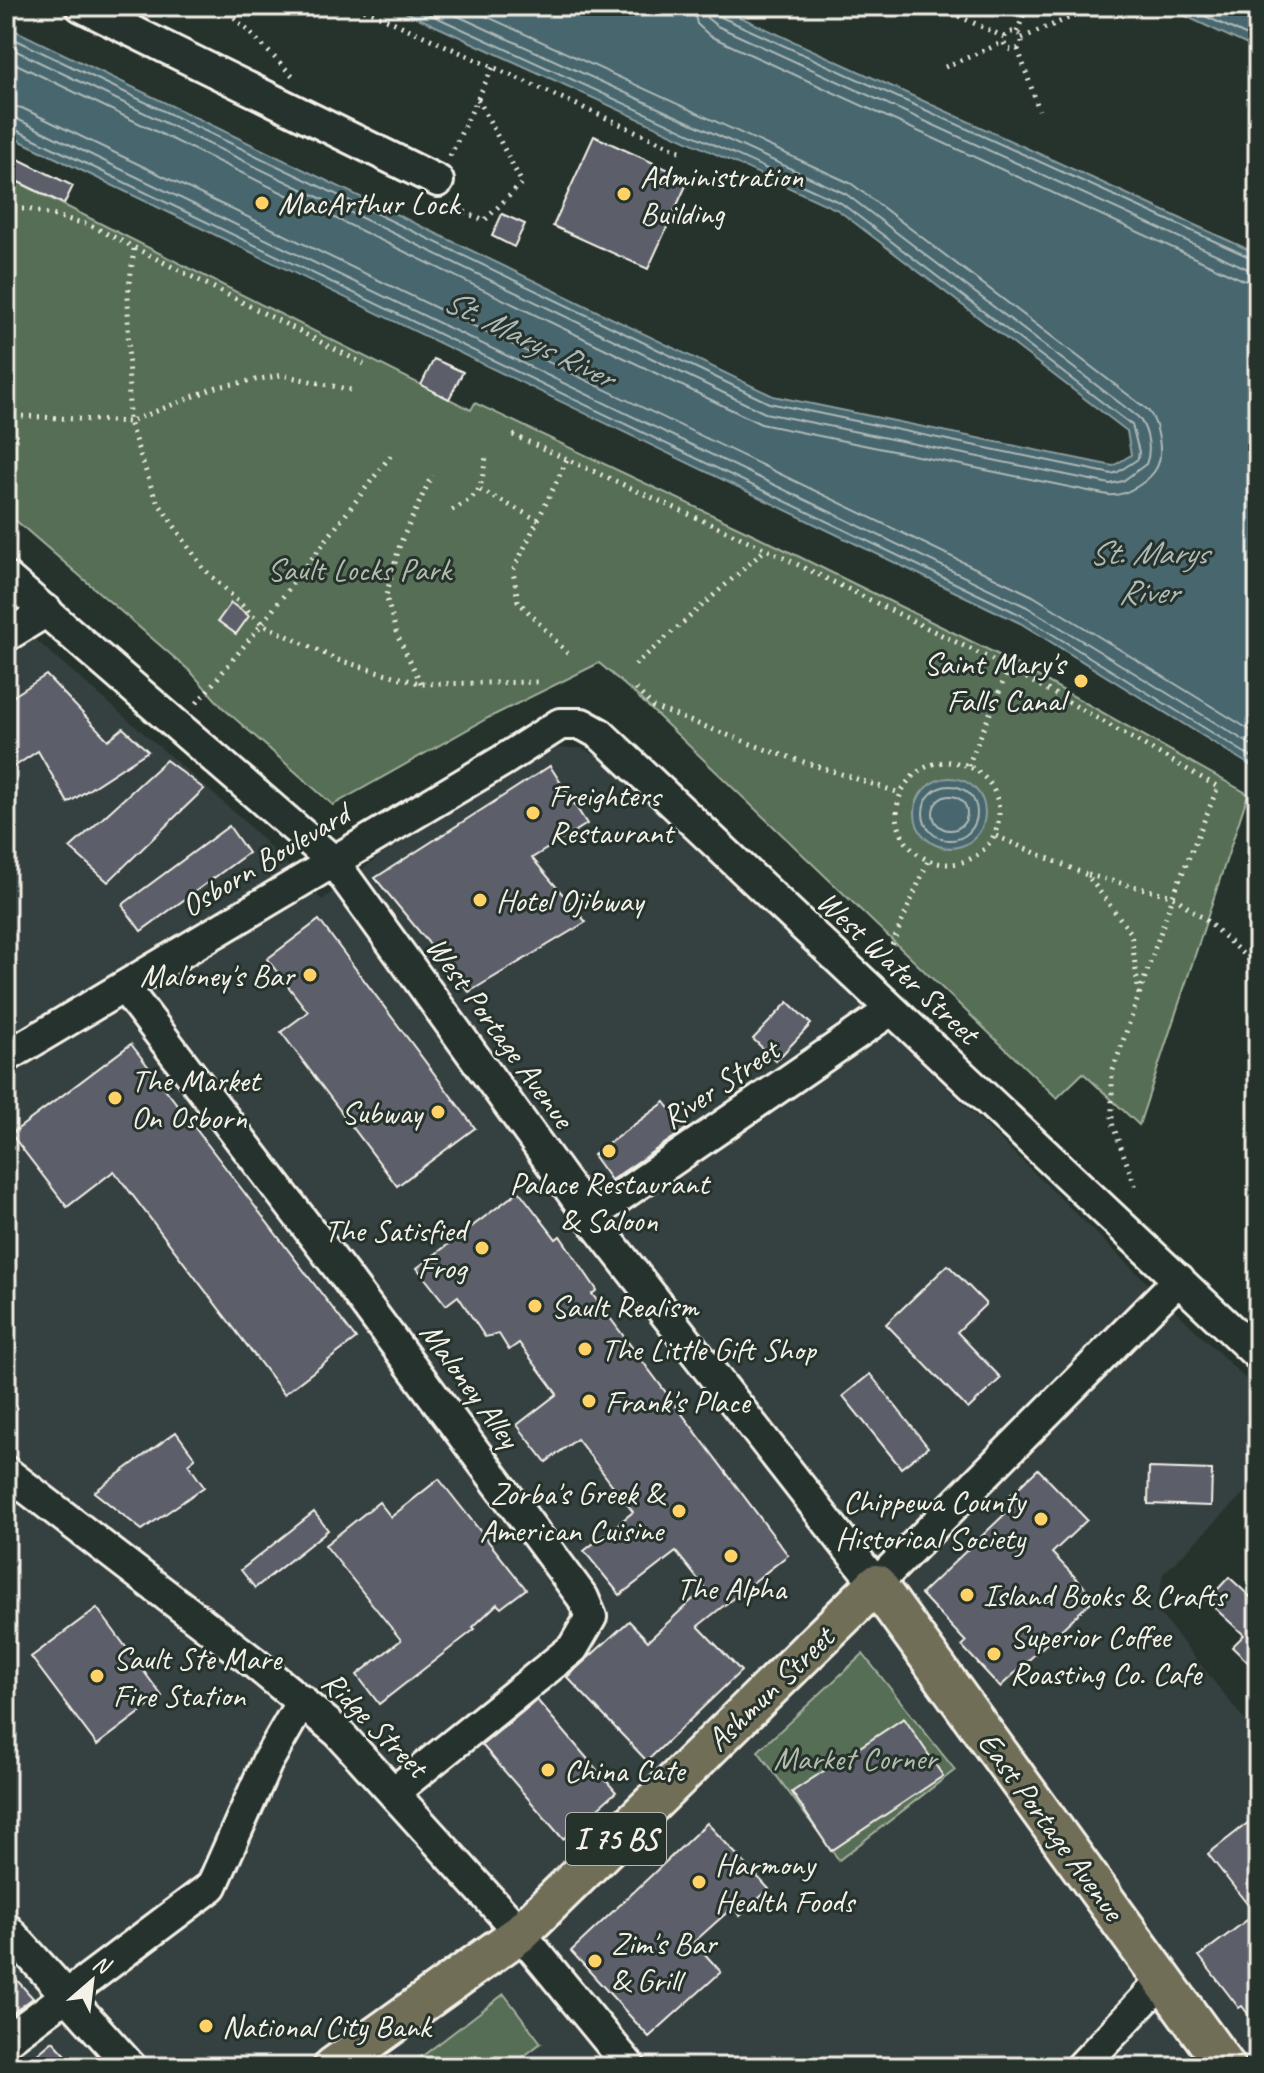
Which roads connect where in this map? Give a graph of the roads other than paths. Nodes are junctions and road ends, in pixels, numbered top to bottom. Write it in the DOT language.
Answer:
graph roads {
  1 [pos="81,6"];
  2 [pos="438,181"];
  3 [pos="6,577"];
  4 [pos="47,611"];
  5 [pos="6,636"];
  6 [pos="560,724"];
  7 [pos="333,861"];
  8 [pos="124,987"];
  9 [pos="891,1010"];
  10 [pos="6,1057"];
  11 [pos="590,1217"];
  12 [pos="1179,1279"];
  13 [pos="1258,1355"];
  14 [pos="6,1472"];
  15 [pos="876,1584"];
  16 [pos="302,1701"];
  17 [pos="394,1792"];
  18 [pos="6,1928"];
  19 [pos="520,1933"];
  20 [pos="1163,1980"];
  21 [pos="66,1995"];
  22 [pos="6,2041"];
  23 [pos="131,2067"];
  24 [pos="333,2067"];
  25 [pos="630,2067"];
  26 [pos="1081,2067"];
  27 [pos="1226,2067"];
  1 -- 2 [label="street"];
  3 -- 4 [label="street, West Portage Avenue"];
  4 -- 5 [label="street"];
  4 -- 7 [label="street, West Portage Avenue"];
  6 -- 7 [label="street, Osborn Boulevard"];
  6 -- 9 [label="street, West Water Street"];
  7 -- 8 [label="street, Osborn Boulevard"];
  7 -- 11 [label="street, West Portage Avenue"];
  8 -- 10 [label="street, Osborn Boulevard"];
  8 -- 17 [label="street, Maloney Alley"];
  9 -- 11 [label="street, River Street"];
  9 -- 12 [label="street, West Water Street"];
  11 -- 15 [label="street, West Portage Avenue"];
  12 -- 13 [label="street, West Water Street"];
  12 -- 15 [label="street, Ashmun Street"];
  14 -- 16 [label="street, Ridge Street"];
  15 -- 19 [label="main road, Ashmun Street / I 75 BS"];
  15 -- 20 [label="main road, East Portage Avenue"];
  16 -- 17 [label="street, Ridge Street"];
  16 -- 21 [label="street"];
  17 -- 19 [label="street, Ridge Street"];
  18 -- 21 [label="street"];
  19 -- 24 [label="main road, Ashmun Street / I 75 BS"];
  19 -- 25 [label="street, Ridge Street"];
  20 -- 26 [label="street"];
  20 -- 27 [label="main road, East Portage Avenue"];
  21 -- 22 [label="street"];
  21 -- 23 [label="street"];
}
